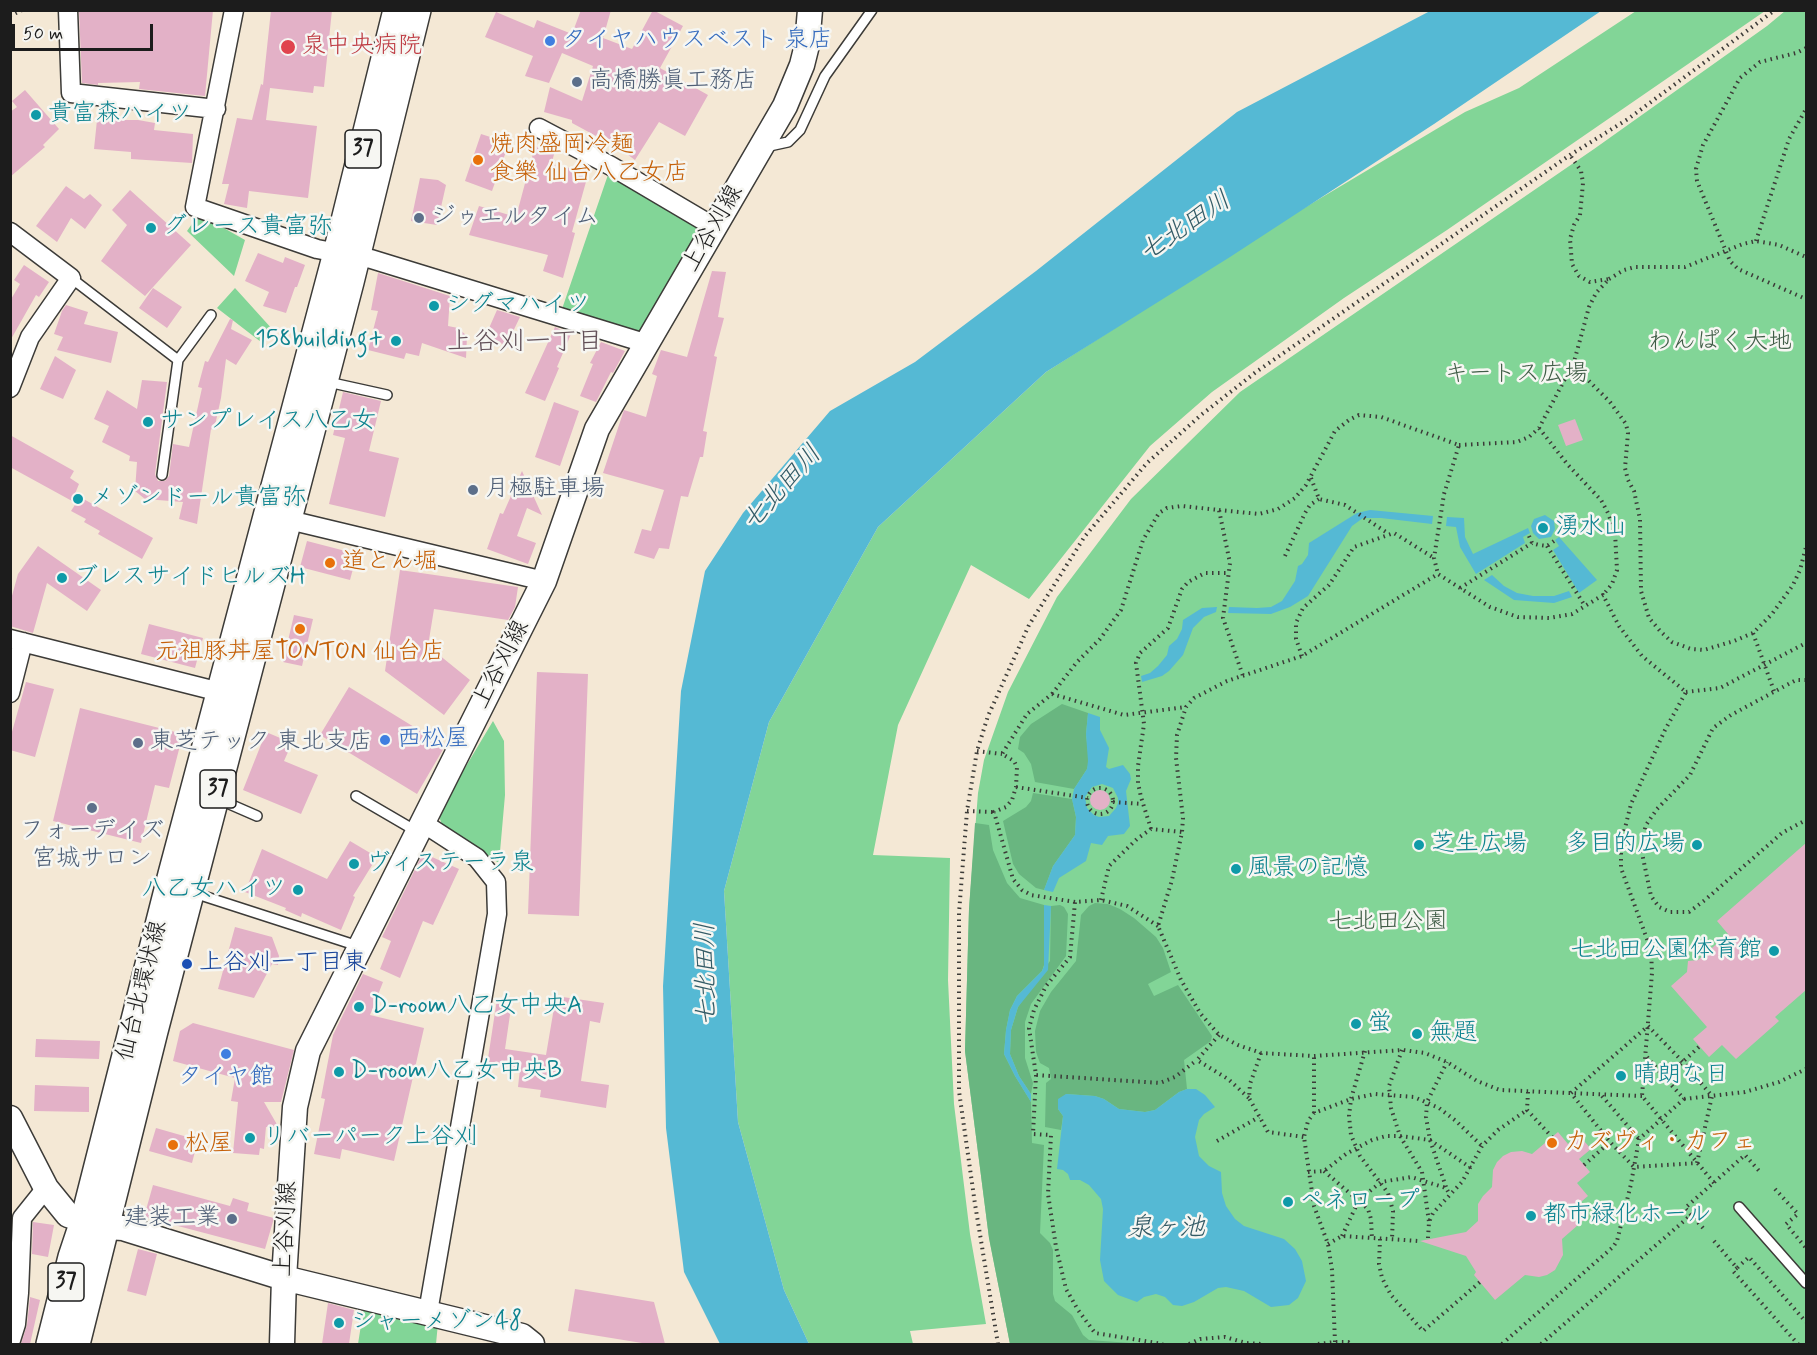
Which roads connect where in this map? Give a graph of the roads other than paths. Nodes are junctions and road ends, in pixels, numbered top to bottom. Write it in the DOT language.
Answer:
graph roads {
  1 [pos="68,10"];
  2 [pos="234,10"];
  3 [pos="397,10"];
  4 [pos="417,10"];
  5 [pos="810,10"];
  6 [pos="872,10"];
  7 [pos="216,108"];
  8 [pos="539,128"];
  9 [pos="762,147"];
  10 [pos="716,228"];
  11 [pos="10,232"];
  12 [pos="347,256"];
  13 [pos="71,278"];
  14 [pos="211,315"];
  15 [pos="648,344"];
  16 [pos="178,360"];
  17 [pos="325,381"];
  18 [pos="10,388"];
  19 [pos="387,395"];
  20 [pos="162,475"];
  21 [pos="289,520"];
  22 [pos="544,581"];
  23 [pos="17,641"];
  24 [pos="220,692"];
  25 [pos="10,693"];
  26 [pos="356,796"];
  27 [pos="215,798"];
  28 [pos="257,816"];
  29 [pos="421,827"];
  30 [pos="191,892"];
  31 [pos="360,947"];
  32 [pos="10,1118"];
  33 [pos="46,1188"];
  34 [pos="1739,1207"];
  35 [pos="95,1224"];
  36 [pos="284,1278"];
  37 [pos="1806,1283"];
  38 [pos="15,1292"];
  39 [pos="428,1312"];
  40 [pos="10,1343"];
  41 [pos="50,1344"];
  42 [pos="76,1344"];
  43 [pos="282,1344"];
  44 [pos="532,1344"];
  1 -- 7 [label="street"];
  2 -- 7 [label="street"];
  3 -- 12 [label="main road, 仙台北環状線 / 37"];
  4 -- 12 [label="main road, 仙台北環状線 / 37"];
  5 -- 9 [label="street, 上谷刈線"];
  6 -- 9 [label="lane"];
  7 -- 12 [label="street"];
  8 -- 10 [label="street"];
  9 -- 10 [label="street, 上谷刈線"];
  10 -- 15 [label="street, 上谷刈線"];
  11 -- 13 [label="street"];
  12 -- 15 [label="street"];
  12 -- 17 [label="main road, 仙台北環状線 / 37"];
  12 -- 24 [label="main road, 仙台北環状線 / 37"];
  13 -- 16 [label="lane"];
  13 -- 18 [label="street"];
  14 -- 16 [label="lane"];
  15 -- 22 [label="street, 上谷刈線"];
  16 -- 20 [label="lane"];
  17 -- 19 [label="lane"];
  17 -- 21 [label="main road, 仙台北環状線 / 37"];
  21 -- 22 [label="street"];
  21 -- 27 [label="main road, 仙台北環状線 / 37"];
  22 -- 29 [label="street, 上谷刈線"];
  23 -- 24 [label="street"];
  23 -- 25 [label="street"];
  24 -- 35 [label="main road, 仙台北環状線 / 37"];
  26 -- 29 [label="lane"];
  27 -- 28 [label="lane"];
  27 -- 30 [label="main road, 仙台北環状線 / 37"];
  29 -- 31 [label="street, 上谷刈線"];
  29 -- 39 [label="street"];
  30 -- 31 [label="lane"];
  30 -- 35 [label="main road, 仙台北環状線 / 37"];
  31 -- 36 [label="street, 上谷刈線"];
  32 -- 33 [label="street"];
  33 -- 35 [label="street"];
  33 -- 38 [label="street"];
  34 -- 37 [label="lane"];
  35 -- 36 [label="street"];
  35 -- 41 [label="main road, 仙台北環状線 / 37"];
  35 -- 42 [label="main road, 仙台北環状線 / 37"];
  36 -- 39 [label="street"];
  36 -- 43 [label="street, 上谷刈線"];
  38 -- 40 [label="street"];
  39 -- 44 [label="street"];
}
